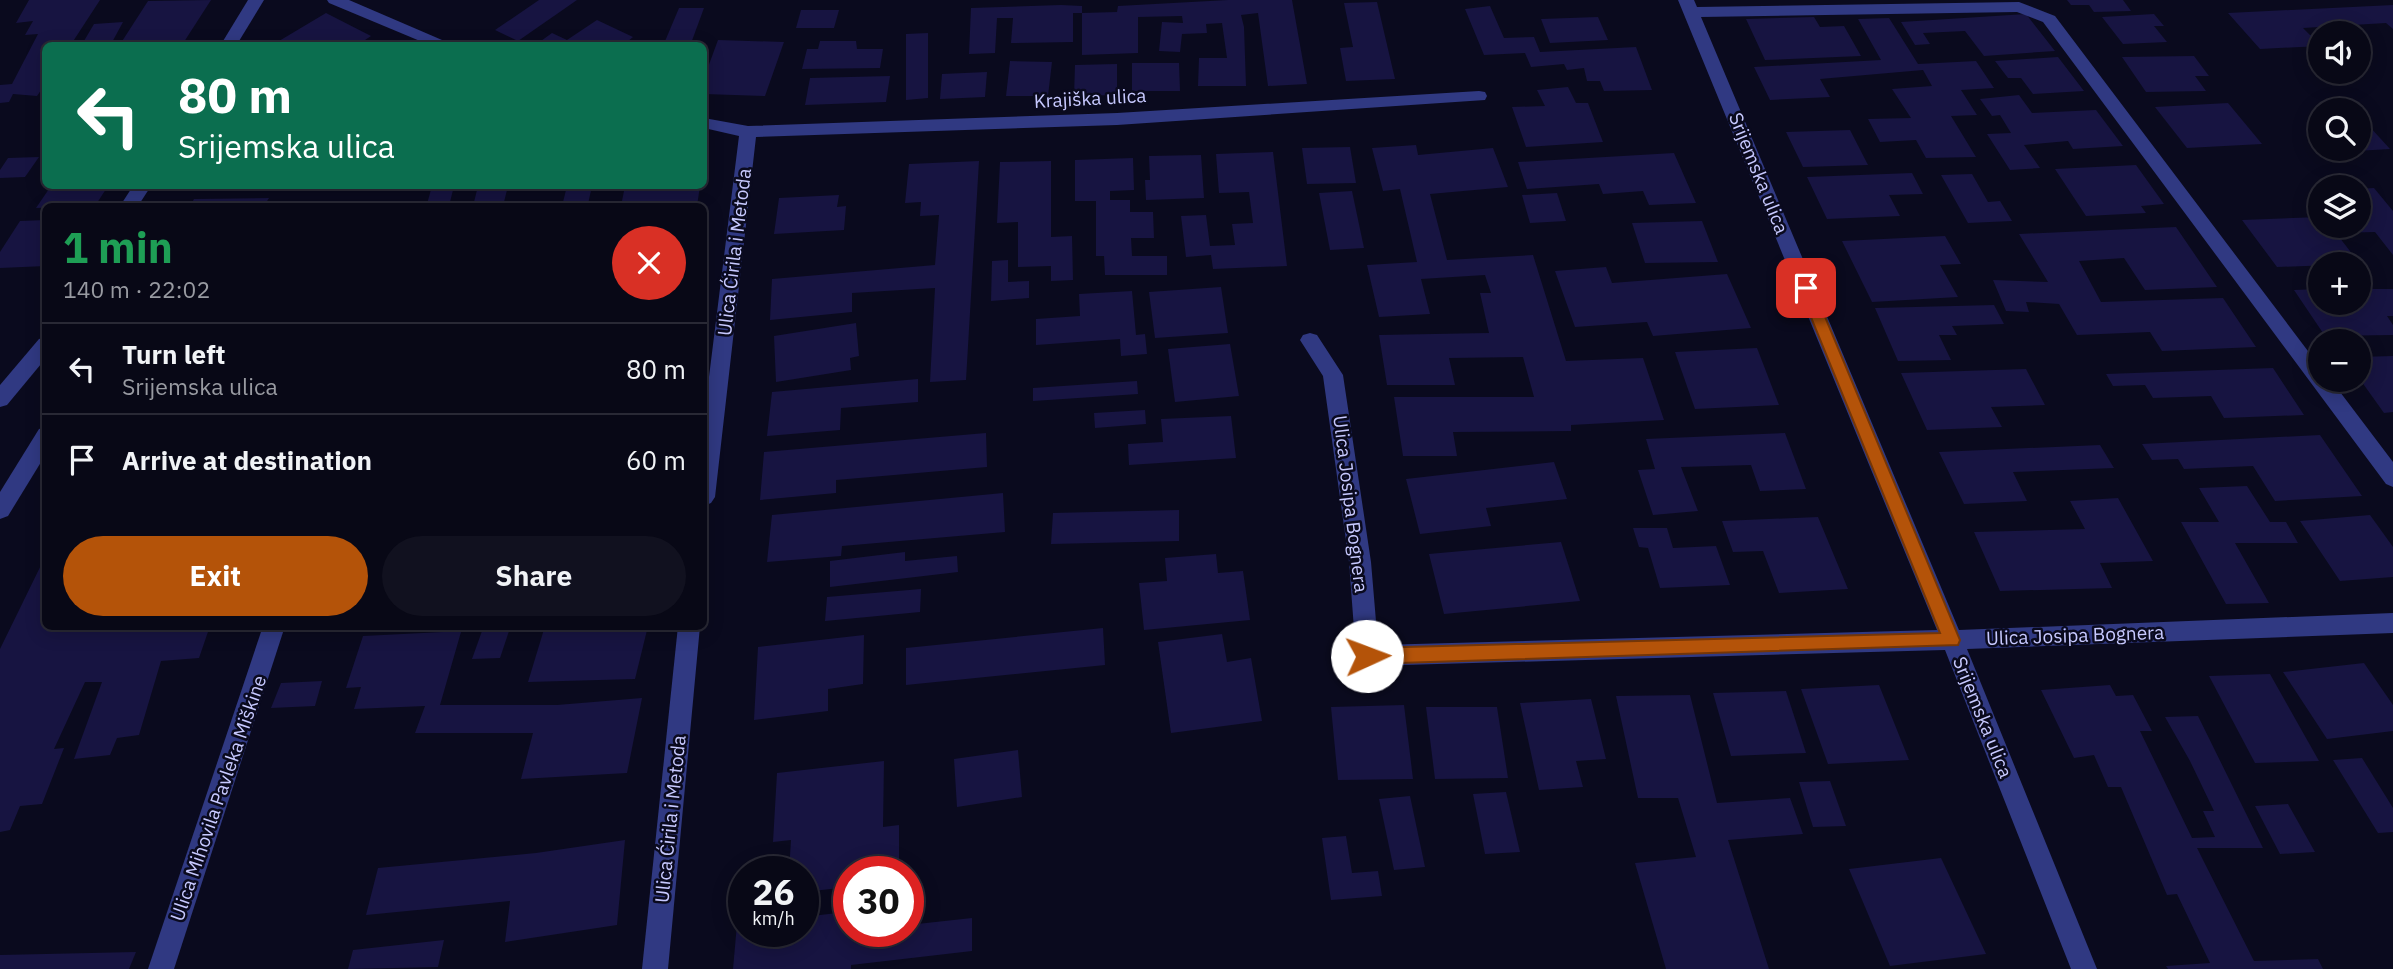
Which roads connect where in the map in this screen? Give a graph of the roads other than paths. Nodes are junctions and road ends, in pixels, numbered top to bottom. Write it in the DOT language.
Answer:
graph roads {
  1 [pos="256,0"];
  2 [pos="335,0"];
  3 [pos="1689,6"];
  4 [pos="230,42"];
  5 [pos="438,42"];
  6 [pos="1479,96"];
  7 [pos="707,123"];
  8 [pos="748,132"];
  9 [pos="1310,340"];
  10 [pos="42,351"];
  11 [pos="0,399"];
  12 [pos="42,442"];
  13 [pos="707,472"];
  14 [pos="2393,478"];
  15 [pos="0,510"];
  16 [pos="2393,623"];
  17 [pos="273,630"];
  18 [pos="689,630"];
  19 [pos="1952,640"];
  20 [pos="161,969"];
  21 [pos="655,969"];
  22 [pos="2084,969"];
  1 -- 4 [label="street"];
  2 -- 5 [label="street"];
  3 -- 14 [label="street"];
  3 -- 19 [label="street, Srijemska ulica"];
  6 -- 8 [label="street, Krajiška ulica"];
  7 -- 8 [label="street, Krajiška ulica"];
  8 -- 13 [label="street, Ulica Ćirila i Metoda"];
  9 -- 19 [label="street, Ulica Josipa Bognera"];
  10 -- 11 [label="street"];
  12 -- 15 [label="street"];
  16 -- 19 [label="street, Ulica Josipa Bognera"];
  17 -- 20 [label="street, Ulica Mihovila Pavleka Miškine"];
  18 -- 21 [label="street, Ulica Ćirila i Metoda"];
  19 -- 22 [label="street, Srijemska ulica"];
}
